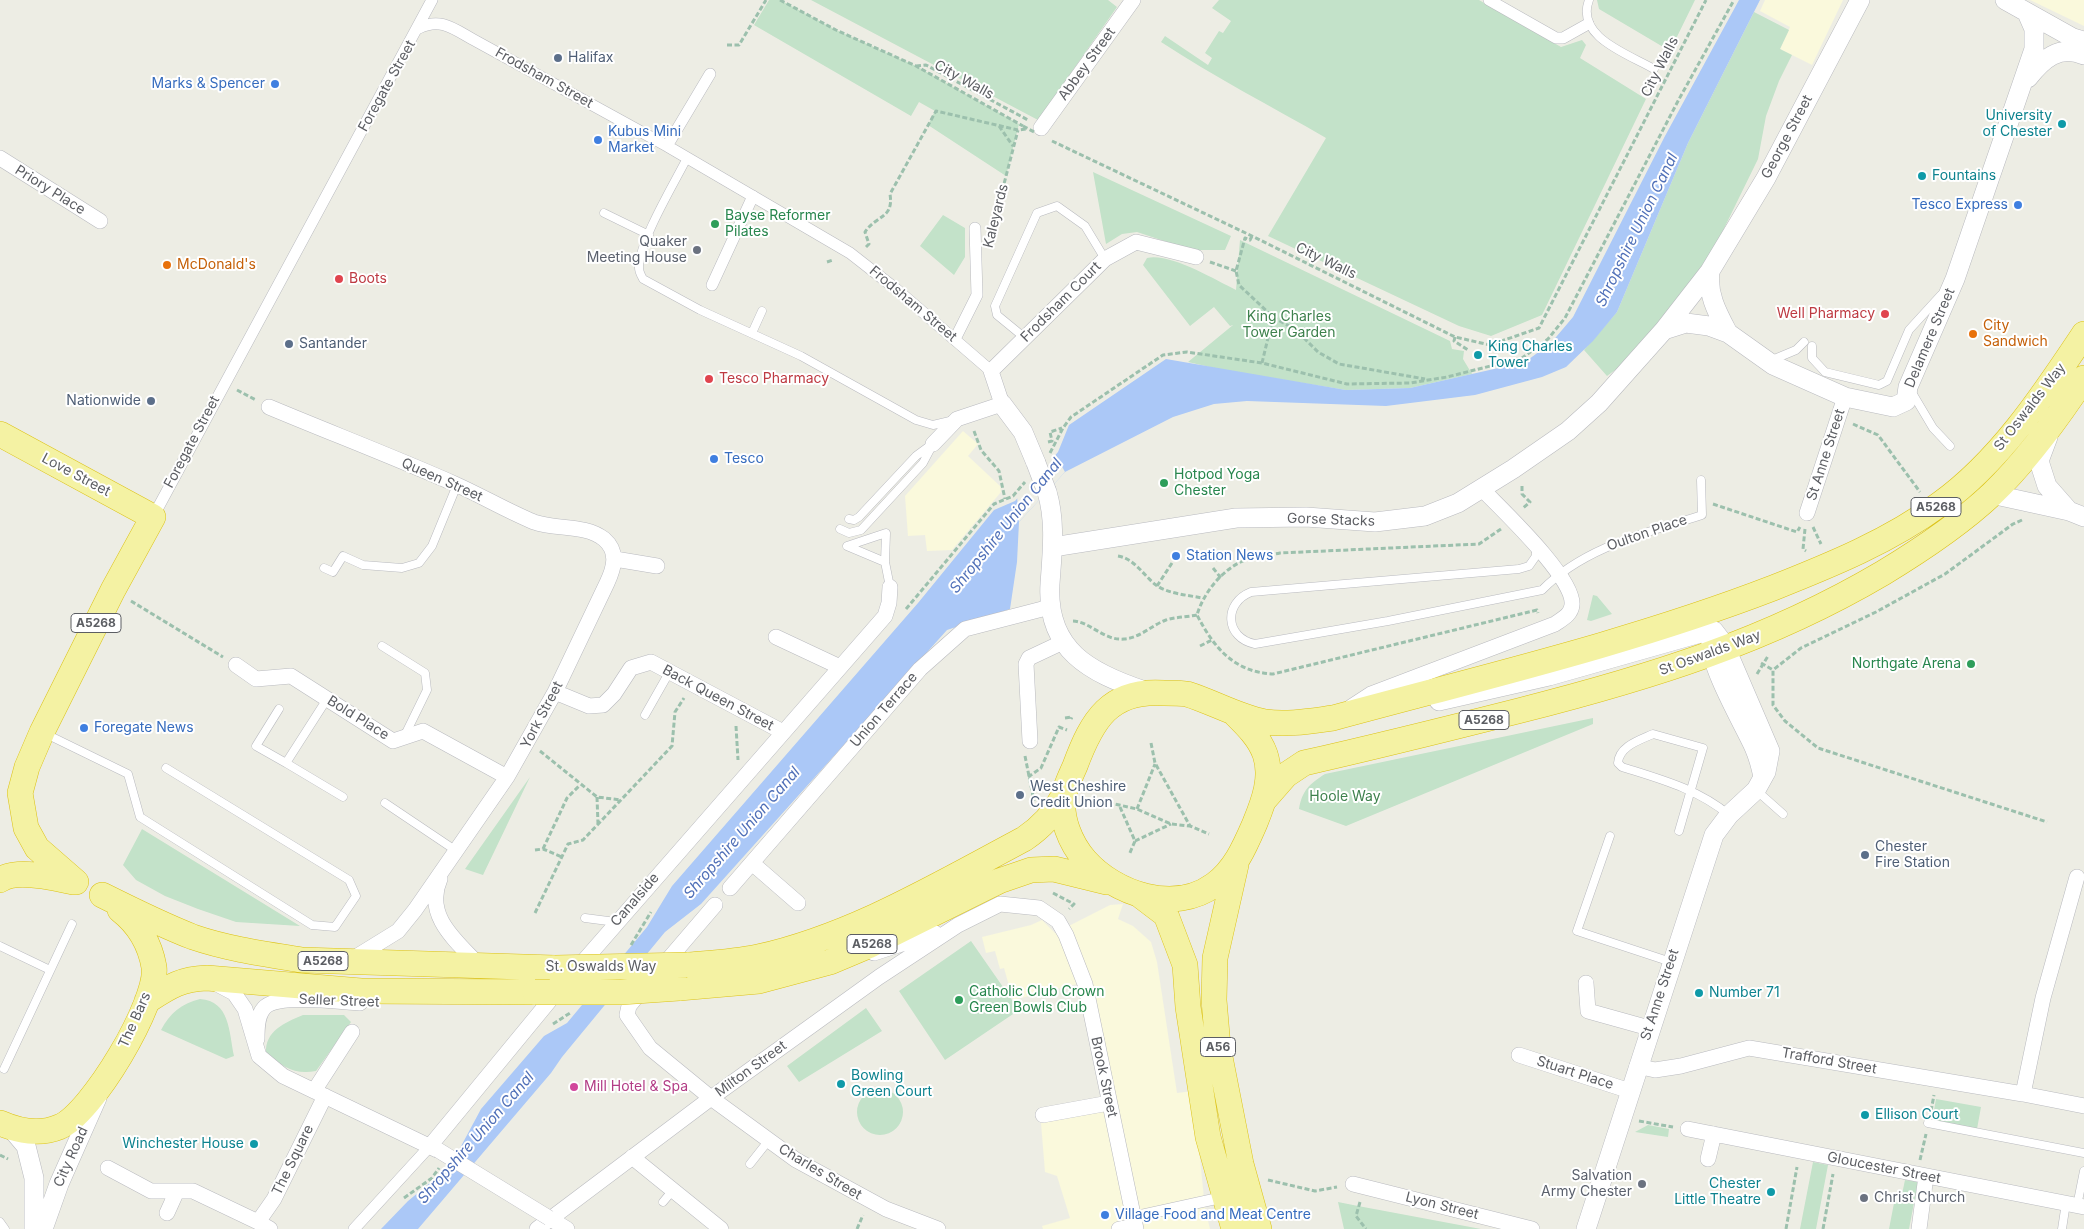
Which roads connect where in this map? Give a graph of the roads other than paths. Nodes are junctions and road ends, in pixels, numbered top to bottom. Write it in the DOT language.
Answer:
graph roads {
  1 [pos="432,0"];
  2 [pos="1133,0"];
  3 [pos="1489,0"];
  4 [pos="1589,0"];
  5 [pos="1860,0"];
  6 [pos="2005,0"];
  7 [pos="2027,13"];
  8 [pos="1588,24"];
  9 [pos="419,28"];
  10 [pos="2084,41"];
  11 [pos="2084,55"];
  12 [pos="1654,69"];
  13 [pos="710,74"];
  14 [pos="2019,89"];
  15 [pos="1039,130"];
  16 [pos="667,146"];
  17 [pos="0,158"];
  18 [pos="687,158"];
  19 [pos="753,196"];
  20 [pos="604,213"];
  21 [pos="100,221"];
  22 [pos="975,228"];
  23 [pos="649,235"];
  24 [pos="1196,257"];
  25 [pos="1104,259"];
  26 [pos="1710,270"];
  27 [pos="1955,278"];
  28 [pos="712,285"];
  29 [pos="762,311"];
  30 [pos="1664,330"];
  31 [pos="1728,332"];
  32 [pos="752,333"];
  33 [pos="2084,334"];
  34 [pos="1025,338"];
  35 [pos="955,339"];
  36 [pos="1804,342"];
  37 [pos="1812,346"];
  38 [pos="1768,361"];
  39 [pos="991,371"];
  40 [pos="2084,378"];
  41 [pos="1908,387"];
  42 [pos="1845,397"];
  43 [pos="1002,404"];
  44 [pos="269,407"];
  45 [pos="962,417"];
  46 [pos="2052,424"];
  47 [pos="0,434"];
  48 [pos="933,444"];
  49 [pos="1950,446"];
  50 [pos="1700,480"];
  51 [pos="457,485"];
  52 [pos="1482,489"];
  53 [pos="1991,494"];
  54 [pos="1807,514"];
  55 [pos="2076,514"];
  56 [pos="153,516"];
  57 [pos="849,519"];
  58 [pos="840,529"];
  59 [pos="1536,543"];
  60 [pos="1053,547"];
  61 [pos="615,559"];
  62 [pos="885,562"];
  63 [pos="657,566"];
  64 [pos="324,568"];
  65 [pos="1558,574"];
  66 [pos="890,587"];
  67 [pos="1731,604"];
  68 [pos="1050,607"];
  69 [pos="776,637"];
  70 [pos="1063,642"];
  71 [pos="1718,645"];
  72 [pos="382,646"];
  73 [pos="236,665"];
  74 [pos="840,667"];
  75 [pos="670,671"];
  76 [pos="1145,691"];
  77 [pos="555,692"];
  78 [pos="1406,698"];
  79 [pos="327,699"];
  80 [pos="279,708"];
  81 [pos="1233,712"];
  82 [pos="645,715"];
  83 [pos="1333,718"];
  84 [pos="42,732"];
  85 [pos="783,732"];
  86 [pos="403,739"];
  87 [pos="1030,741"];
  88 [pos="286,763"];
  89 [pos="166,768"];
  90 [pos="507,777"];
  91 [pos="1760,783"];
  92 [pos="1691,792"];
  93 [pos="1064,795"];
  94 [pos="343,797"];
  95 [pos="1264,799"];
  96 [pos="384,803"];
  97 [pos="1783,814"];
  98 [pos="1729,815"];
  99 [pos="1679,831"];
  100 [pos="1610,836"];
  101 [pos="452,855"];
  102 [pos="1236,862"];
  103 [pos="752,863"];
  104 [pos="2081,878"];
  105 [pos="0,880"];
  106 [pos="76,882"];
  107 [pos="1112,883"];
  108 [pos="730,888"];
  109 [pos="102,895"];
  110 [pos="1140,896"];
  111 [pos="798,903"];
  112 [pos="715,905"];
  113 [pos="1039,908"];
  114 [pos="586,918"];
  115 [pos="616,922"];
  116 [pos="72,924"];
  117 [pos="958,925"];
  118 [pos="0,946"];
  119 [pos="349,961"];
  120 [pos="830,962"];
  121 [pos="1671,962"];
  122 [pos="478,964"];
  123 [pos="50,970"];
  124 [pos="683,977"];
  125 [pos="207,978"];
  126 [pos="1586,983"];
  127 [pos="457,992"];
  128 [pos="146,1001"];
  129 [pos="1649,1028"];
  130 [pos="352,1032"];
  131 [pos="257,1048"];
  132 [pos="1519,1055"];
  133 [pos="1637,1066"];
  134 [pos="4,1069"];
  135 [pos="102,1085"];
  136 [pos="1630,1091"];
  137 [pos="320,1093"];
  138 [pos="2024,1094"];
  139 [pos="711,1098"];
  140 [pos="1109,1102"];
  141 [pos="2084,1106"];
  142 [pos="1042,1116"];
  143 [pos="1928,1123"];
  144 [pos="5,1125"];
  145 [pos="1688,1130"];
  146 [pos="1714,1134"];
  147 [pos="769,1140"];
  148 [pos="434,1148"];
  149 [pos="2084,1153"];
  150 [pos="632,1157"];
  151 [pos="1708,1159"];
  152 [pos="750,1164"];
  153 [pos="108,1168"];
  154 [pos="2084,1171"];
  155 [pos="1926,1176"];
  156 [pos="1359,1186"];
  157 [pos="177,1191"];
  158 [pos="1224,1197"];
  159 [pos="2076,1205"];
  160 [pos="167,1213"];
  161 [pos="549,1218"];
  162 [pos="0,1222"];
  163 [pos="1135,1224"];
  164 [pos="264,1225"];
  165 [pos="5,1229"];
  166 [pos="34,1229"];
  167 [pos="354,1229"];
  168 [pos="538,1229"];
  169 [pos="567,1229"];
  170 [pos="721,1229"];
  171 [pos="938,1229"];
  172 [pos="1118,1229"];
  173 [pos="1234,1229"];
  174 [pos="1259,1229"];
  175 [pos="1532,1229"];
  176 [pos="1586,1229"];
  177 [pos="1919,1229"];
  178 [pos="2062,1229"];
  1 -- 9 [label="street, Foregate Street"];
  2 -- 15 [label="street, Abbey Street"];
  3 -- 8 [label="street"];
  4 -- 8 [label="lane"];
  5 -- 26 [label="street, George Street"];
  6 -- 7 [label="street"];
  7 -- 10 [label="street"];
  7 -- 14 [label="street, Delamere Street"];
  8 -- 12 [label="lane"];
  9 -- 16 [label="street, Frodsham Street"];
  9 -- 56 [label="street, Foregate Street"];
  11 -- 14 [label="street, Delamere Street"];
  13 -- 16 [label="street"];
  14 -- 27 [label="street, Delamere Street"];
  16 -- 18 [label="street, Frodsham Street"];
  17 -- 21 [label="street, Priory Place"];
  18 -- 19 [label="street, Frodsham Street"];
  18 -- 23 [label="lane"];
  19 -- 28 [label="street"];
  19 -- 35 [label="street, Frodsham Street"];
  20 -- 23 [label="lane"];
  22 -- 35 [label="street, Kaleyards"];
  23 -- 32 [label="lane"];
  24 -- 25 [label="street, Frodsham Court"];
  25 -- 34 [label="street, Frodsham Court"];
  25 -- 34 [label="lane"];
  26 -- 30 [label="street, George Street"];
  26 -- 31 [label="street, Delamere Street"];
  27 -- 37 [label="lane"];
  27 -- 41 [label="street, Delamere Street"];
  29 -- 32 [label="lane"];
  30 -- 31 [label="street, Delamere Street"];
  30 -- 52 [label="street, Gorse Stacks"];
  31 -- 38 [label="street, Delamere Street"];
  32 -- 45 [label="lane"];
  33 -- 67 [label="highway, St Oswalds Way / A5268"];
  34 -- 39 [label="street, Frodsham Court"];
  35 -- 39 [label="street, Frodsham Street"];
  36 -- 38 [label="lane"];
  38 -- 42 [label="street, Delamere Street"];
  39 -- 43 [label="street, Frodsham Street"];
  40 -- 46 [label="highway, St Oswalds Way / A5268"];
  41 -- 42 [label="street, Delamere Street"];
  41 -- 49 [label="lane"];
  42 -- 54 [label="street, St Anne Street"];
  43 -- 45 [label="street"];
  43 -- 60 [label="street, Frodsham Street, bridge"];
  44 -- 51 [label="street, Queen Street"];
  45 -- 48 [label="street"];
  46 -- 53 [label="highway, St Oswalds Way / A5268"];
  46 -- 55 [label="street"];
  47 -- 56 [label="highway, Love Street"];
  48 -- 57 [label="lane"];
  48 -- 58 [label="lane"];
  50 -- 65 [label="lane, Oulton Place"];
  51 -- 61 [label="street, Queen Street"];
  51 -- 64 [label="lane"];
  52 -- 59 [label="street"];
  52 -- 60 [label="street, Gorse Stacks"];
  53 -- 55 [label="street"];
  53 -- 71 [label="highway, St Oswalds Way / A5268"];
  56 -- 84 [label="highway, Foregate Street / A5268"];
  59 -- 65 [label="street"];
  59 -- 65 [label="lane"];
  60 -- 68 [label="street"];
  61 -- 63 [label="street"];
  61 -- 77 [label="street, York Street"];
  62 -- 62 [label="lane, Canalside"];
  62 -- 66 [label="lane, Canalside"];
  65 -- 83 [label="street"];
  66 -- 74 [label="street, Canalside"];
  67 -- 71 [label="street"];
  67 -- 78 [label="highway, St Oswalds Way / A5268"];
  68 -- 70 [label="street"];
  68 -- 103 [label="street, Union Terrace"];
  69 -- 74 [label="street"];
  70 -- 76 [label="street"];
  70 -- 87 [label="street"];
  71 -- 78 [label="street"];
  71 -- 91 [label="street"];
  71 -- 95 [label="highway, St Oswalds Way / A5268"];
  72 -- 86 [label="lane"];
  73 -- 79 [label="street, Bold Place"];
  74 -- 85 [label="street, Canalside"];
  75 -- 77 [label="street, Back Queen Street"];
  75 -- 82 [label="lane"];
  75 -- 85 [label="street, Back Queen Street"];
  76 -- 81 [label="highway, A5268"];
  76 -- 93 [label="highway"];
  77 -- 90 [label="street, York Street"];
  78 -- 83 [label="highway, St Oswalds Way / A5268"];
  79 -- 86 [label="street, Bold Place"];
  79 -- 88 [label="lane"];
  80 -- 88 [label="lane"];
  81 -- 83 [label="highway, A5268"];
  81 -- 95 [label="highway, A5268"];
  84 -- 89 [label="lane"];
  84 -- 106 [label="highway, Foregate Street / A5268"];
  85 -- 115 [label="street, Canalside"];
  86 -- 90 [label="street, Bold Place"];
  88 -- 94 [label="lane"];
  90 -- 101 [label="street, York Street"];
  91 -- 97 [label="lane"];
  91 -- 98 [label="street, St Anne Street"];
  92 -- 92 [label="lane"];
  92 -- 98 [label="lane"];
  92 -- 99 [label="lane"];
  93 -- 107 [label="highway"];
  93 -- 124 [label="highway, St. Oswalds Way / A5268"];
  95 -- 102 [label="highway, A5268"];
  96 -- 101 [label="lane"];
  98 -- 121 [label="street, St Anne Street"];
  100 -- 121 [label="lane"];
  101 -- 119 [label="street"];
  101 -- 122 [label="street"];
  102 -- 110 [label="highway, A5268"];
  102 -- 174 [label="highway, A56"];
  103 -- 108 [label="street, Union Terrace"];
  103 -- 111 [label="street"];
  104 -- 138 [label="street"];
  105 -- 106 [label="highway, The Bars / A5268"];
  106 -- 109 [label="highway, The Bars / A5268"];
  107 -- 110 [label="highway"];
  107 -- 120 [label="highway, St. Oswalds Way / A5268"];
  109 -- 119 [label="highway, St. Oswalds Way / A5268"];
  109 -- 128 [label="highway, The Bars / A5268"];
  110 -- 158 [label="highway, A56"];
  112 -- 139 [label="street, Charles Street"];
  113 -- 117 [label="street, Milton Street"];
  113 -- 140 [label="street, Brook Street"];
  114 -- 115 [label="lane"];
  115 -- 148 [label="street, Canalside"];
  116 -- 123 [label="lane"];
  117 -- 120 [label="street, Milton Street"];
  117 -- 139 [label="street, Milton Street"];
  118 -- 123 [label="lane"];
  119 -- 122 [label="highway, St. Oswalds Way / A5268"];
  120 -- 124 [label="highway, St. Oswalds Way / A5268"];
  121 -- 129 [label="street, St Anne Street"];
  122 -- 124 [label="highway, St. Oswalds Way / A5268, bridge"];
  123 -- 134 [label="lane"];
  124 -- 127 [label="highway, St. Oswalds Way / A5268, bridge"];
  125 -- 127 [label="highway, St. Oswalds Way / A5268"];
  125 -- 128 [label="highway, St. Oswalds Way / A5268"];
  125 -- 131 [label="street"];
  126 -- 129 [label="street"];
  127 -- 131 [label="street, Seller Street"];
  128 -- 135 [label="highway, The Bars / A5268"];
  129 -- 133 [label="street, St Anne Street"];
  130 -- 137 [label="street, The Square"];
  131 -- 137 [label="street"];
  132 -- 136 [label="street, Stuart Place"];
  133 -- 136 [label="street, St Anne Street"];
  133 -- 138 [label="street, Trafford Street"];
  135 -- 144 [label="highway, The Bars / A5268"];
  135 -- 166 [label="street, City Road"];
  136 -- 176 [label="street, St Anne Street"];
  137 -- 148 [label="street"];
  137 -- 164 [label="street, The Square"];
  138 -- 141 [label="street, Trafford Street"];
  139 -- 147 [label="street, Charles Street"];
  139 -- 150 [label="street, Milton Street"];
  140 -- 142 [label="street"];
  140 -- 163 [label="street, Brook Street"];
  143 -- 149 [label="lane"];
  144 -- 166 [label="street, City Road"];
  145 -- 146 [label="street, Gloucester Street"];
  146 -- 151 [label="street"];
  146 -- 155 [label="street, Gloucester Street"];
  147 -- 152 [label="lane"];
  147 -- 171 [label="street, Charles Street"];
  148 -- 161 [label="street, bridge"];
  148 -- 167 [label="street, Canalside"];
  150 -- 161 [label="street, Milton Street"];
  150 -- 170 [label="street"];
  153 -- 157 [label="street, The Square"];
  154 -- 159 [label="lane"];
  155 -- 159 [label="street, Gloucester Street"];
  155 -- 177 [label="street"];
  156 -- 175 [label="street, Lyon Street"];
  157 -- 160 [label="street"];
  157 -- 164 [label="street, The Square"];
  158 -- 163 [label="street"];
  158 -- 173 [label="highway, A56"];
  159 -- 178 [label="lane"];
  161 -- 168 [label="street, Milton Street"];
  161 -- 169 [label="street"];
  162 -- 165 [label="lane"];
  163 -- 172 [label="street"];
}
